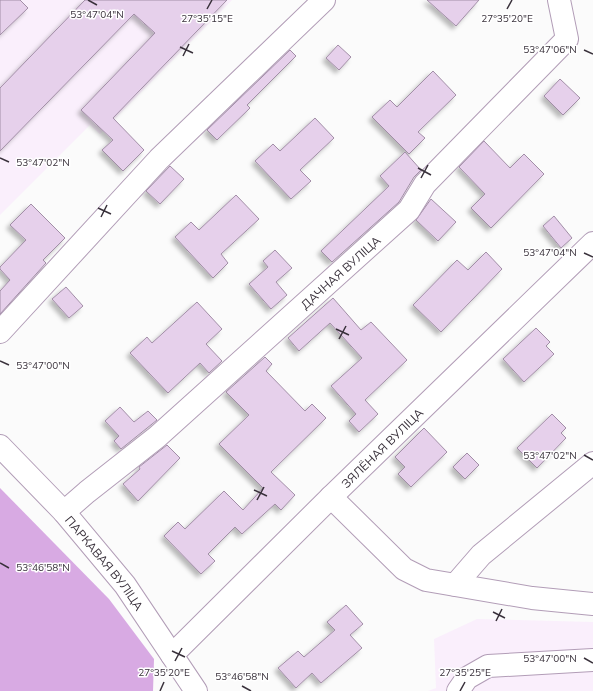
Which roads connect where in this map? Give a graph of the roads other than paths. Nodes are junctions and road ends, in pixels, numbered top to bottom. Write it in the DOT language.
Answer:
graph roads {
  1 [pos="324,0"];
  2 [pos="559,0"];
  3 [pos="593,243"];
  4 [pos="0,332"];
  5 [pos="0,446"];
  6 [pos="593,463"];
  7 [pos="331,497"];
  8 [pos="64,512"];
  9 [pos="455,584"];
  10 [pos="593,604"];
  11 [pos="172,655"];
  12 [pos="593,660"];
  13 [pos="196,691"];
  14 [pos="458,691"];
  1 -- 4 [label="street"];
  2 -- 8 [label="street, ДАЧНАЯ ВУЛІЦА"];
  3 -- 7 [label="street, ЗЯЛЁНАЯ ВУЛІЦА"];
  5 -- 8 [label="street, ПАРКАВАЯ ВУЛІЦА"];
  6 -- 9 [label="street"];
  7 -- 9 [label="street"];
  7 -- 11 [label="street, ЗЯЛЁНАЯ ВУЛІЦА"];
  8 -- 11 [label="street, ПАРКАВАЯ ВУЛІЦА"];
  9 -- 10 [label="street"];
  11 -- 13 [label="street, ПАРКАВАЯ ВУЛІЦА"];
  12 -- 14 [label="street"];
}
